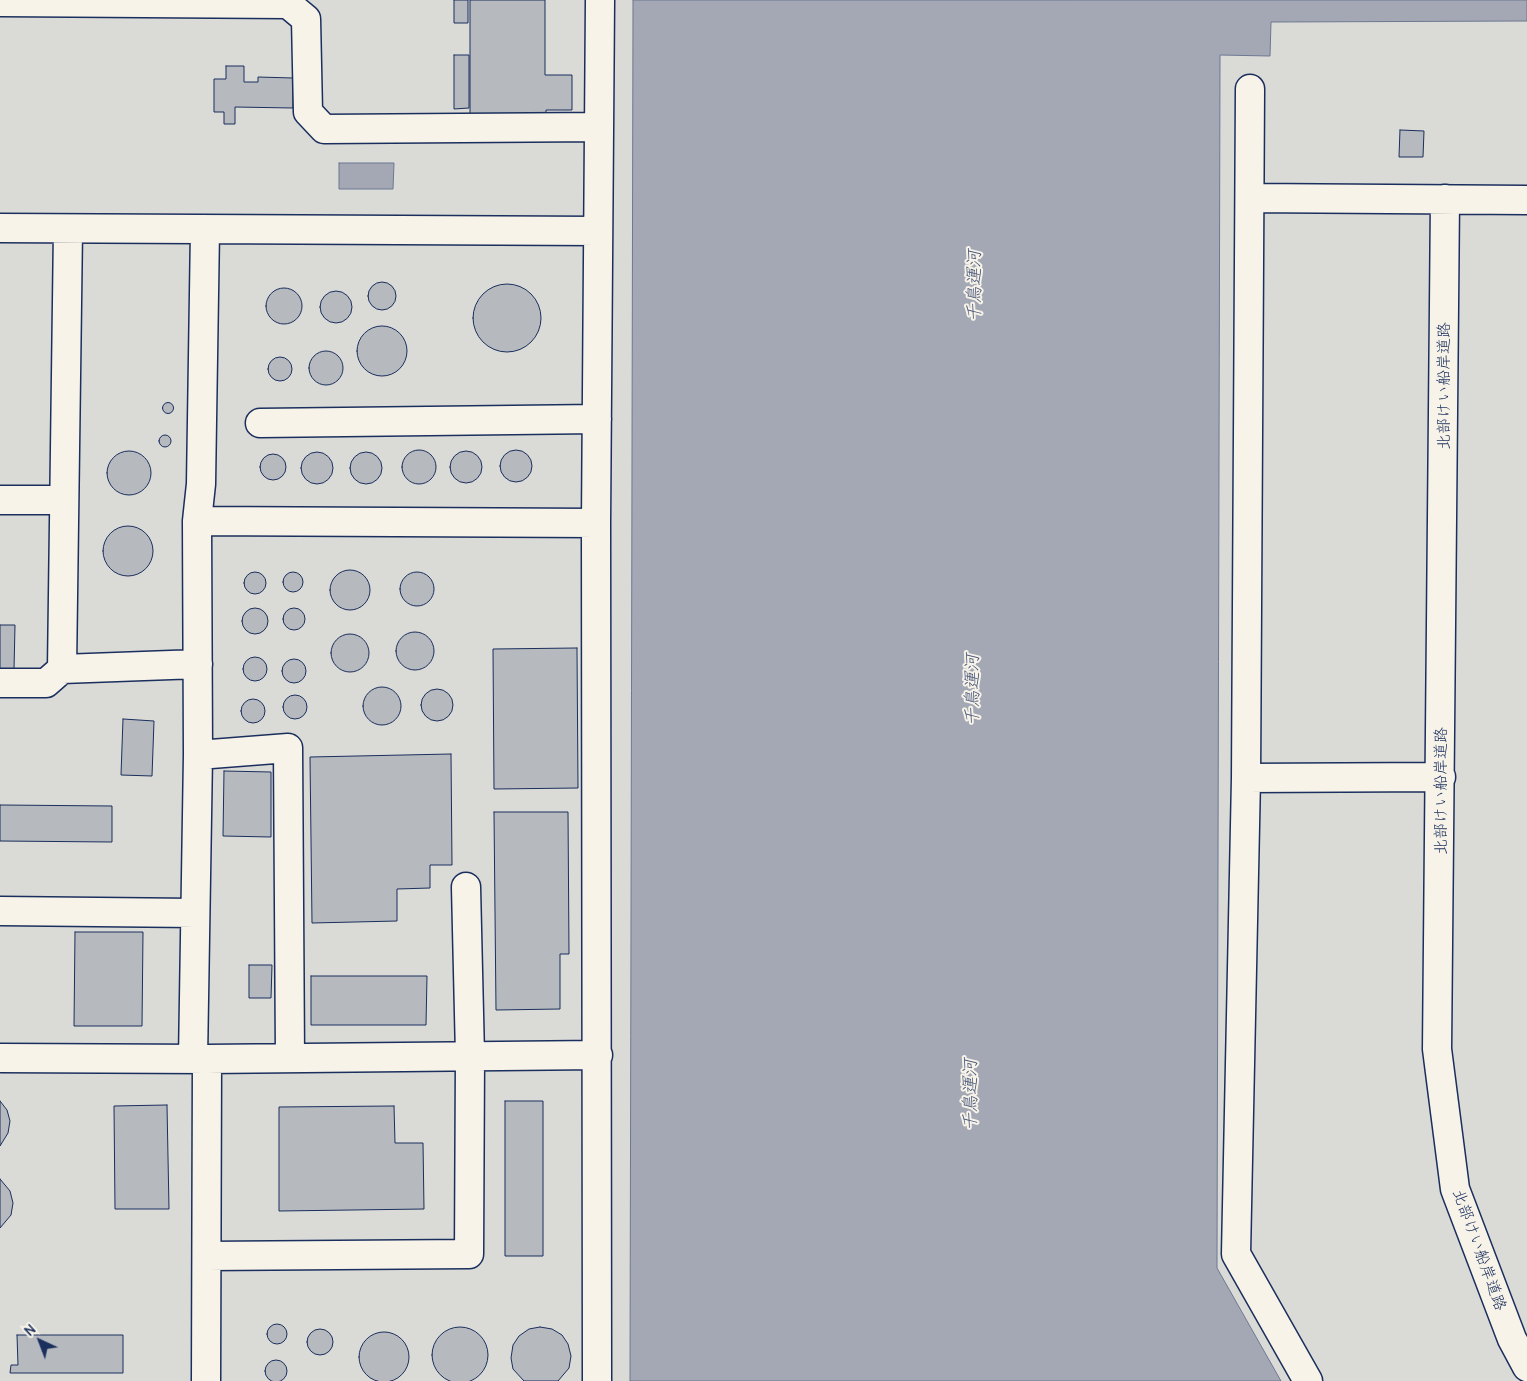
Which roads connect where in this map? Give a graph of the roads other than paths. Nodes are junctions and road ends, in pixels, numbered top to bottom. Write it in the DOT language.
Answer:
graph roads {
  1 [pos="600,0"];
  2 [pos="0,2"];
  3 [pos="1250,89"];
  4 [pos="599,127"];
  5 [pos="1250,198"];
  6 [pos="1445,200"];
  7 [pos="1527,200"];
  8 [pos="0,228"];
  9 [pos="68,229"];
  10 [pos="205,230"];
  11 [pos="598,231"];
  12 [pos="597,420"];
  13 [pos="260,423"];
  14 [pos="0,500"];
  15 [pos="64,500"];
  16 [pos="197,521"];
  17 [pos="596,523"];
  18 [pos="198,664"];
  19 [pos="62,669"];
  20 [pos="0,683"];
  21 [pos="198,755"];
  22 [pos="1441,777"];
  23 [pos="1246,778"];
  24 [pos="466,887"];
  25 [pos="0,911"];
  26 [pos="195,912"];
  27 [pos="598,1055"];
  28 [pos="470,1056"];
  29 [pos="0,1058"];
  30 [pos="290,1058"];
  31 [pos="200,1059"];
  32 [pos="207,1256"];
  33 [pos="1527,1367"];
  34 [pos="206,1381"];
  35 [pos="598,1381"];
  36 [pos="1308,1381"];
  1 -- 4 [label="lane"];
  2 -- 4 [label="lane"];
  3 -- 5 [label="lane"];
  4 -- 11 [label="lane"];
  5 -- 6 [label="lane"];
  5 -- 23 [label="lane"];
  6 -- 7 [label="lane"];
  6 -- 22 [label="lane, 北部けい船岸道路"];
  8 -- 9 [label="lane"];
  9 -- 10 [label="lane"];
  9 -- 15 [label="lane"];
  10 -- 11 [label="lane"];
  10 -- 16 [label="lane"];
  11 -- 12 [label="lane"];
  12 -- 13 [label="lane"];
  12 -- 17 [label="lane"];
  14 -- 15 [label="lane"];
  15 -- 19 [label="lane"];
  16 -- 17 [label="lane"];
  16 -- 18 [label="lane"];
  17 -- 27 [label="lane"];
  18 -- 19 [label="lane"];
  18 -- 21 [label="lane"];
  19 -- 20 [label="lane"];
  21 -- 26 [label="lane"];
  21 -- 30 [label="lane"];
  22 -- 23 [label="lane"];
  22 -- 33 [label="lane, 北部けい船岸道路"];
  23 -- 36 [label="lane"];
  24 -- 28 [label="lane"];
  25 -- 26 [label="lane"];
  26 -- 31 [label="lane"];
  27 -- 28 [label="lane"];
  27 -- 35 [label="lane"];
  28 -- 30 [label="lane"];
  28 -- 32 [label="lane"];
  29 -- 31 [label="lane"];
  30 -- 31 [label="lane"];
  31 -- 32 [label="lane"];
  32 -- 34 [label="lane"];
}
